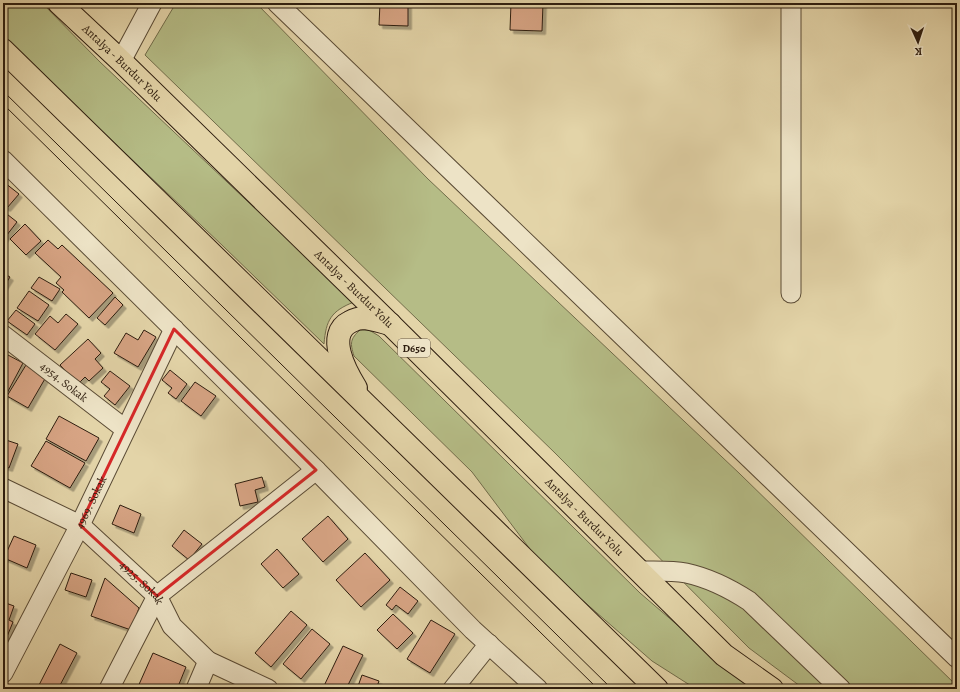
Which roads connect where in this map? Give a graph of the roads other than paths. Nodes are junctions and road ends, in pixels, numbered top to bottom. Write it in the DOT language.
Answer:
graph roads {
  1 [pos="152,3"];
  2 [pos="276,3"];
  3 [pos="791,3"];
  4 [pos="61,4"];
  5 [pos="3,50"];
  6 [pos="121,61"];
  7 [pos="3,160"];
  8 [pos="791,293"];
  9 [pos="390,324"];
  10 [pos="174,329"];
  11 [pos="3,335"];
  12 [pos="366,406"];
  13 [pos="126,429"];
  14 [pos="316,470"];
  15 [pos="3,488"];
  16 [pos="80,525"];
  17 [pos="638,571"];
  18 [pos="157,596"];
  19 [pos="489,644"];
  20 [pos="957,658"];
  21 [pos="208,661"];
  22 [pos="635,669"];
  23 [pos="3,673"];
  24 [pos="109,689"];
  25 [pos="196,689"];
  26 [pos="268,689"];
  27 [pos="453,689"];
  28 [pos="538,689"];
  29 [pos="653,689"];
  30 [pos="657,689"];
  31 [pos="668,689"];
  32 [pos="772,689"];
  33 [pos="841,689"];
  1 -- 6 [label="street"];
  2 -- 20 [label="street"];
  3 -- 8 [label="street"];
  4 -- 6 [label="highway, Antalya - Burdur Yolu / D650"];
  5 -- 12 [label="highway"];
  6 -- 9 [label="highway, Antalya - Burdur Yolu / D650"];
  7 -- 10 [label="street"];
  9 -- 12 [label="highway"];
  9 -- 17 [label="highway, Antalya - Burdur Yolu / D650"];
  10 -- 13 [label="street, 4969. Sokak"];
  10 -- 14 [label="street"];
  11 -- 13 [label="street, 4954. Sokak"];
  12 -- 22 [label="highway"];
  13 -- 16 [label="street, 4969. Sokak"];
  14 -- 18 [label="street"];
  14 -- 19 [label="street"];
  15 -- 16 [label="street, 4925. Sokak"];
  16 -- 18 [label="street, 4925. Sokak"];
  16 -- 23 [label="street, 4969. Sokak"];
  17 -- 32 [label="highway, Antalya - Burdur Yolu / D650"];
  17 -- 33 [label="street"];
  18 -- 21 [label="street, 4925. Sokak"];
  18 -- 24 [label="street"];
  19 -- 27 [label="street"];
  19 -- 28 [label="street"];
  21 -- 25 [label="street"];
  21 -- 26 [label="street, 4925. Sokak"];
  22 -- 29 [label="street"];
  22 -- 30 [label="highway"];
  22 -- 31 [label="highway"];
}
